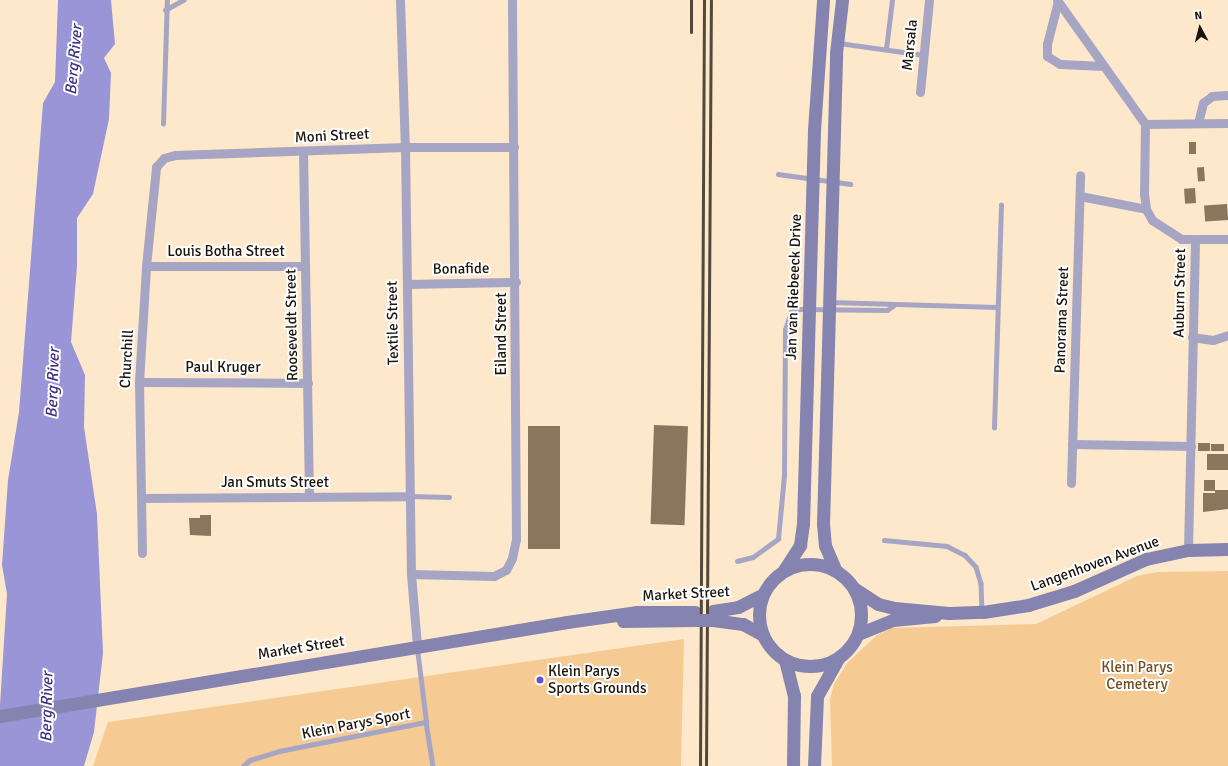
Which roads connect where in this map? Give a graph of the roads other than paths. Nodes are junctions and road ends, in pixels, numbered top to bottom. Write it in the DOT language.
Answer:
graph roads {
  1 [pos="167,0"];
  2 [pos="183,0"];
  3 [pos="400,0"];
  4 [pos="512,0"];
  5 [pos="823,0"];
  6 [pos="842,0"];
  7 [pos="892,0"];
  8 [pos="929,0"];
  9 [pos="1058,1"];
  10 [pos="165,10"];
  11 [pos="837,43"];
  12 [pos="886,49"];
  13 [pos="924,55"];
  14 [pos="1104,66"];
  15 [pos="920,92"];
  16 [pos="1228,95"];
  17 [pos="1198,123"];
  18 [pos="1228,123"];
  19 [pos="163,124"];
  20 [pos="1145,124"];
  21 [pos="405,147"];
  22 [pos="514,147"];
  23 [pos="303,152"];
  24 [pos="156,167"];
  25 [pos="778,174"];
  26 [pos="1080,175"];
  27 [pos="813,179"];
  28 [pos="833,181"];
  29 [pos="850,184"];
  30 [pos="1080,196"];
  31 [pos="1001,205"];
  32 [pos="1146,209"];
  33 [pos="1195,239"];
  34 [pos="1228,239"];
  35 [pos="146,266"];
  36 [pos="305,266"];
  37 [pos="516,282"];
  38 [pos="407,284"];
  39 [pos="830,305"];
  40 [pos="996,308"];
  41 [pos="810,309"];
  42 [pos="1228,335"];
  43 [pos="1192,337"];
  44 [pos="139,382"];
  45 [pos="308,383"];
  46 [pos="994,428"];
  47 [pos="1072,444"];
  48 [pos="1191,446"];
  49 [pos="1071,483"];
  50 [pos="409,496"];
  51 [pos="449,497"];
  52 [pos="142,498"];
  53 [pos="310,498"];
  54 [pos="884,540"];
  55 [pos="1228,549"];
  56 [pos="1188,550"];
  57 [pos="142,552"];
  58 [pos="737,561"];
  59 [pos="835,569"];
  60 [pos="784,570"];
  61 [pos="411,574"];
  62 [pos="855,589"];
  63 [pos="763,594"];
  64 [pos="983,612"];
  65 [pos="949,613"];
  66 [pos="713,616"];
  67 [pos="858,634"];
  68 [pos="763,635"];
  69 [pos="417,645"];
  70 [pos="839,657"];
  71 [pos="786,660"];
  72 [pos="0,716"];
  73 [pos="426,722"];
  74 [pos="243,766"];
  75 [pos="433,766"];
  76 [pos="793,766"];
  77 [pos="814,766"];
  1 -- 10 [label="lane"];
  2 -- 10 [label="lane"];
  3 -- 21 [label="street, Textile Street"];
  4 -- 22 [label="street, Eiland Street"];
  5 -- 27 [label="main road, Jan van Riebeeck Drive"];
  6 -- 11 [label="main road"];
  7 -- 12 [label="lane"];
  8 -- 13 [label="street, Marsala"];
  9 -- 14 [label="street"];
  9 -- 14 [label="street"];
  10 -- 19 [label="lane"];
  11 -- 12 [label="lane"];
  11 -- 28 [label="main road"];
  12 -- 13 [label="lane"];
  13 -- 15 [label="street, Marsala"];
  14 -- 20 [label="street"];
  16 -- 17 [label="street"];
  17 -- 18 [label="street"];
  17 -- 20 [label="street"];
  20 -- 32 [label="street"];
  21 -- 22 [label="street, Moni Street"];
  21 -- 23 [label="street, Moni Street"];
  21 -- 38 [label="street, Textile Street"];
  22 -- 37 [label="street, Eiland Street"];
  23 -- 24 [label="street, Moni Street"];
  23 -- 36 [label="street, Rooseveldt Street"];
  24 -- 35 [label="street, Churchill"];
  25 -- 27 [label="lane"];
  26 -- 30 [label="street, Panorama Street"];
  27 -- 28 [label="lane"];
  27 -- 41 [label="main road, Jan van Riebeeck Drive"];
  28 -- 29 [label="lane"];
  28 -- 39 [label="main road"];
  30 -- 32 [label="street"];
  30 -- 47 [label="street, Panorama Street"];
  31 -- 40 [label="lane"];
  32 -- 33 [label="street, Auburn Street"];
  33 -- 34 [label="street"];
  33 -- 43 [label="street, Auburn Street"];
  35 -- 36 [label="street, Louis Botha Street"];
  35 -- 44 [label="street, Churchill"];
  36 -- 45 [label="street, Rooseveldt Street"];
  37 -- 38 [label="street, Bonafide"];
  37 -- 61 [label="street, Eiland Street"];
  38 -- 50 [label="street, Textile Street"];
  39 -- 40 [label="lane"];
  39 -- 41 [label="lane"];
  39 -- 59 [label="main road"];
  40 -- 46 [label="lane"];
  41 -- 58 [label="lane"];
  41 -- 60 [label="main road, Jan van Riebeeck Drive"];
  42 -- 43 [label="street"];
  43 -- 48 [label="street, Auburn Street"];
  44 -- 45 [label="street, Paul Kruger"];
  44 -- 52 [label="street, Churchill"];
  45 -- 53 [label="street, Rooseveldt Street"];
  47 -- 48 [label="street"];
  47 -- 49 [label="street, Panorama Street"];
  48 -- 56 [label="street, Auburn Street"];
  50 -- 51 [label="lane"];
  50 -- 53 [label="street, Jan Smuts Street"];
  50 -- 61 [label="street, Textile Street"];
  52 -- 53 [label="street, Jan Smuts Street"];
  52 -- 57 [label="street, Churchill"];
  54 -- 64 [label="lane"];
  55 -- 56 [label="main road, Langenhoven Avenue"];
  56 -- 64 [label="main road, Langenhoven Avenue"];
  59 -- 60 [label="main road"];
  59 -- 62 [label="main road"];
  60 -- 63 [label="main road"];
  61 -- 69 [label="street, Textile Street"];
  62 -- 65 [label="main road, Langenhoven Avenue"];
  62 -- 67 [label="main road"];
  63 -- 66 [label="main road, Market Street"];
  63 -- 68 [label="main road"];
  64 -- 65 [label="main road, Langenhoven Avenue"];
  65 -- 67 [label="main road, Langenhoven Avenue"];
  66 -- 68 [label="main road, Market Street"];
  66 -- 69 [label="main road, Market Street"];
  67 -- 70 [label="main road"];
  68 -- 71 [label="main road"];
  69 -- 72 [label="main road, Market Street"];
  69 -- 73 [label="lane, Klein Parys Sport"];
  70 -- 71 [label="main road"];
  70 -- 77 [label="main road"];
  71 -- 76 [label="main road"];
  73 -- 74 [label="lane, Klein Parys Sport"];
  73 -- 75 [label="lane"];
}
